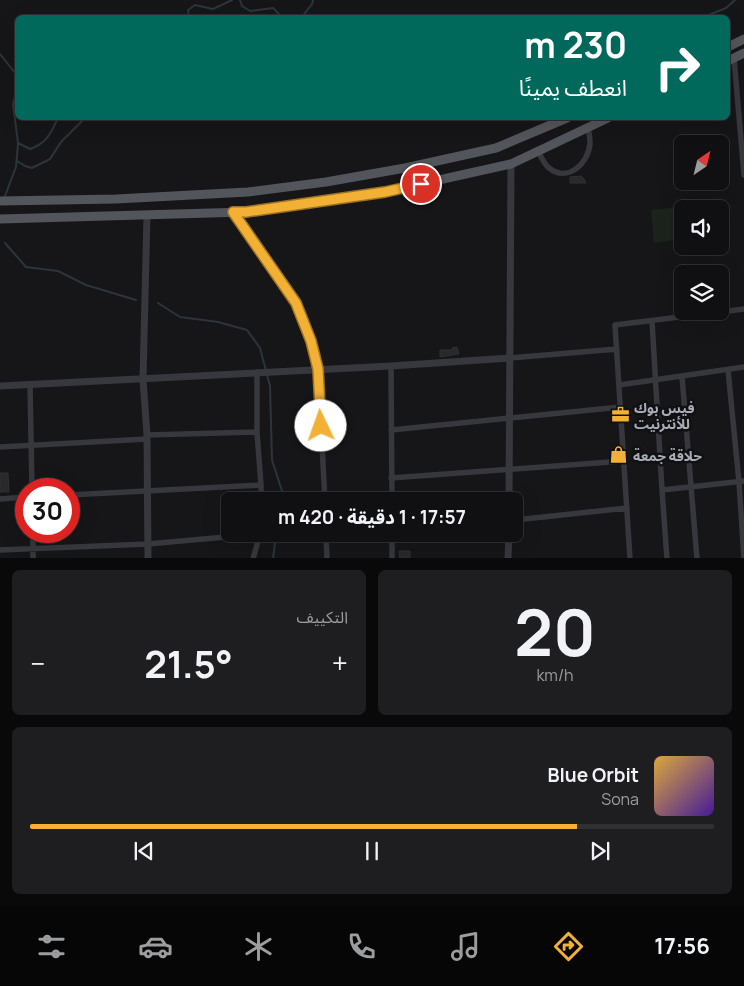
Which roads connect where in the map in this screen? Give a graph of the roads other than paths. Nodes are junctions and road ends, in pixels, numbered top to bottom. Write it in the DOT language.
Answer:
graph roads {
  1 [pos="744,39"];
  2 [pos="730,46"];
  3 [pos="744,53"];
  4 [pos="731,60"];
  5 [pos="562,120"];
  6 [pos="598,120"];
  7 [pos="588,127"];
  8 [pos="538,151"];
  9 [pos="511,164"];
  10 [pos="744,175"];
  11 [pos="0,201"];
  12 [pos="233,212"];
  13 [pos="147,215"];
  14 [pos="0,219"];
  15 [pos="744,309"];
  16 [pos="652,321"];
  17 [pos="617,349"];
  18 [pos="510,358"];
  19 [pos="391,366"];
  20 [pos="744,367"];
  21 [pos="318,369"];
  22 [pos="728,370"];
  23 [pos="260,372"];
  24 [pos="682,376"];
  25 [pos="143,379"];
  26 [pos="655,380"];
  27 [pos="30,385"];
  28 [pos="620,385"];
  29 [pos="0,386"];
  30 [pos="621,407"];
  31 [pos="509,419"];
  32 [pos="391,430"];
  33 [pos="257,432"];
  34 [pos="147,437"];
  35 [pos="32,445"];
  36 [pos="0,447"];
  37 [pos="624,461"];
  38 [pos="509,470"];
  39 [pos="32,478"];
  40 [pos="392,478"];
  41 [pos="742,482"];
  42 [pos="261,485"];
  43 [pos="692,487"];
  44 [pos="662,490"];
  45 [pos="147,491"];
  46 [pos="261,492"];
  47 [pos="325,492"];
  48 [pos="392,492"];
  49 [pos="509,492"];
  50 [pos="80,494"];
  51 [pos="15,498"];
  52 [pos="0,499"];
  53 [pos="627,508"];
  54 [pos="523,519"];
  55 [pos="221,537"];
  56 [pos="258,542"];
  57 [pos="326,542"];
  58 [pos="392,542"];
  59 [pos="509,542"];
  60 [pos="33,543"];
  61 [pos="148,544"];
  62 [pos="33,549"];
  63 [pos="0,550"];
  64 [pos="33,558"];
  65 [pos="148,558"];
  66 [pos="253,558"];
  67 [pos="327,558"];
  68 [pos="392,558"];
  69 [pos="508,558"];
  70 [pos="630,558"];
  71 [pos="667,558"];
  72 [pos="697,558"];
  73 [pos="744,558"];
  1 -- 2 [label="main road"];
  3 -- 4 [label="main road"];
  4 -- 10 [label="street"];
  5 -- 11 [label="main road"];
  6 -- 7 [label="main road"];
  7 -- 8 [label="main road"];
  7 -- 8 [label="street"];
  8 -- 9 [label="main road"];
  9 -- 12 [label="main road"];
  9 -- 18 [label="street"];
  12 -- 13 [label="main road"];
  12 -- 21 [label="street"];
  13 -- 14 [label="main road"];
  13 -- 25 [label="street"];
  15 -- 16 [label="street"];
  16 -- 17 [label="street"];
  16 -- 26 [label="street"];
  17 -- 18 [label="street"];
  17 -- 28 [label="street"];
  18 -- 19 [label="street"];
  18 -- 31 [label="street"];
  19 -- 21 [label="street"];
  19 -- 32 [label="street"];
  20 -- 22 [label="street"];
  21 -- 23 [label="street"];
  21 -- 47 [label="street"];
  22 -- 24 [label="street"];
  22 -- 41 [label="street"];
  23 -- 25 [label="street"];
  23 -- 33 [label="street"];
  24 -- 26 [label="street"];
  24 -- 43 [label="street"];
  25 -- 27 [label="street"];
  25 -- 34 [label="street"];
  26 -- 28 [label="street"];
  26 -- 44 [label="street"];
  27 -- 29 [label="street"];
  27 -- 35 [label="street"];
  28 -- 30 [label="street"];
  30 -- 31 [label="street"];
  30 -- 37 [label="street"];
  31 -- 32 [label="street"];
  31 -- 38 [label="street"];
  32 -- 40 [label="street"];
  33 -- 34 [label="street"];
  33 -- 42 [label="street"];
  34 -- 35 [label="street"];
  34 -- 45 [label="street"];
  35 -- 36 [label="street"];
  35 -- 39 [label="street"];
  37 -- 38 [label="street"];
  37 -- 53 [label="street"];
  38 -- 40 [label="street"];
  38 -- 49 [label="street"];
  40 -- 48 [label="street"];
  41 -- 43 [label="street"];
  41 -- 73 [label="street"];
  42 -- 45 [label="street"];
  42 -- 46 [label="street"];
  43 -- 44 [label="street"];
  43 -- 72 [label="street"];
  44 -- 71 [label="street"];
  45 -- 50 [label="street"];
  45 -- 61 [label="street"];
  51 -- 52 [label="street"];
  53 -- 54 [label="street"];
  53 -- 70 [label="street"];
  55 -- 61 [label="street"];
  56 -- 66 [label="street"];
  57 -- 67 [label="street"];
  58 -- 68 [label="street"];
  59 -- 69 [label="street"];
  60 -- 62 [label="street"];
  61 -- 62 [label="street"];
  61 -- 65 [label="street"];
  62 -- 63 [label="street"];
  62 -- 64 [label="street"];
}
